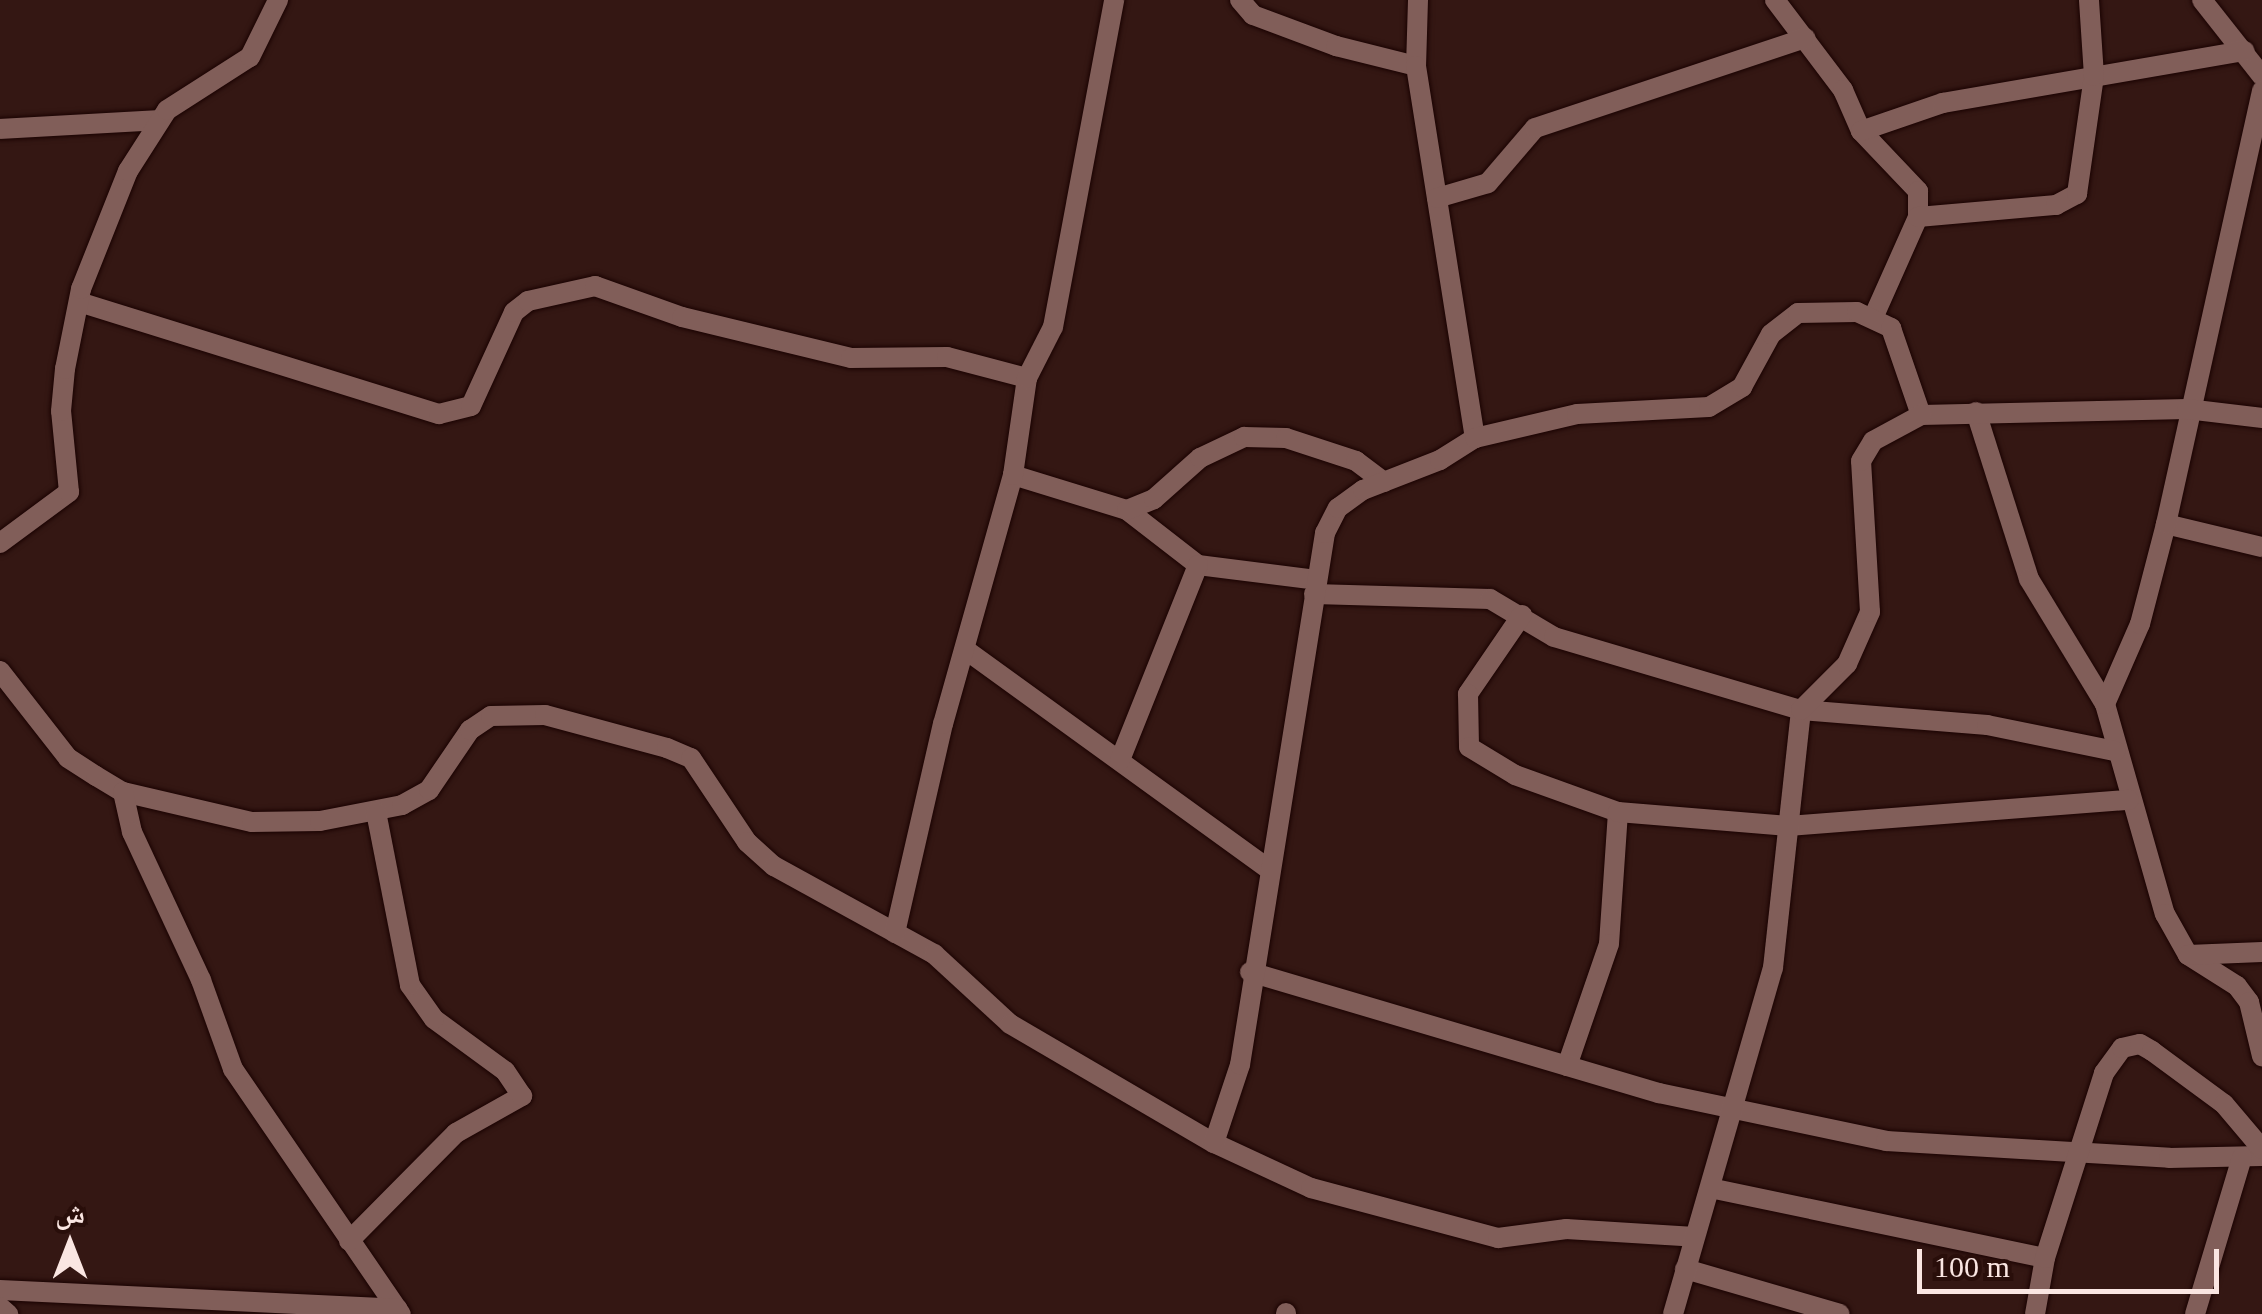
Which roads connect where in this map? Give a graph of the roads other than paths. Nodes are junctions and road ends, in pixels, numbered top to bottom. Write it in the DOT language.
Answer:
graph roads {
  1 [pos="278,0"];
  2 [pos="1114,0"];
  3 [pos="1240,0"];
  4 [pos="1418,0"];
  5 [pos="1775,0"];
  6 [pos="2089,0"];
  7 [pos="2202,0"];
  8 [pos="1805,38"];
  9 [pos="2244,51"];
  10 [pos="1416,66"];
  11 [pos="2094,76"];
  12 [pos="2262,76"];
  13 [pos="2262,90"];
  14 [pos="160,120"];
  15 [pos="0,129"];
  16 [pos="1861,131"];
  17 [pos="1437,198"];
  18 [pos="1918,217"];
  19 [pos="79,302"];
  20 [pos="1874,316"];
  21 [pos="1028,378"];
  22 [pos="2187,408"];
  23 [pos="1976,412"];
  24 [pos="1921,415"];
  25 [pos="2262,418"];
  26 [pos="1476,438"];
  27 [pos="1012,475"];
  28 [pos="1384,482"];
  29 [pos="1126,510"];
  30 [pos="2166,524"];
  31 [pos="0,543"];
  32 [pos="2262,547"];
  33 [pos="1198,565"];
  34 [pos="1315,587"];
  35 [pos="1522,614"];
  36 [pos="966,650"];
  37 [pos="0,670"];
  38 [pos="2106,704"];
  39 [pos="1800,710"];
  40 [pos="2115,751"];
  41 [pos="1120,760"];
  42 [pos="123,792"];
  43 [pos="2128,800"];
  44 [pos="376,812"];
  45 [pos="1618,812"];
  46 [pos="1788,826"];
  47 [pos="1268,868"];
  48 [pos="896,934"];
  49 [pos="2262,952"];
  50 [pos="2188,955"];
  51 [pos="1250,972"];
  52 [pos="2262,1056"];
  53 [pos="1567,1066"];
  54 [pos="1734,1110"];
  55 [pos="1214,1143"];
  56 [pos="2080,1154"];
  57 [pos="2255,1154"];
  58 [pos="1710,1188"];
  59 [pos="1695,1237"];
  60 [pos="349,1241"];
  61 [pos="2045,1258"];
  62 [pos="1686,1270"];
  63 [pos="0,1290"];
  64 [pos="0,1307"];
  65 [pos="400,1312"];
  66 [pos="1817,1312"];
  67 [pos="8,1314"];
  68 [pos="1673,1314"];
  69 [pos="1840,1314"];
  70 [pos="2035,1314"];
  71 [pos="2195,1314"];
  1 -- 14 [label="street"];
  2 -- 21 [label="street"];
  3 -- 10 [label="street"];
  4 -- 10 [label="street"];
  5 -- 8 [label="street"];
  6 -- 11 [label="street"];
  7 -- 9 [label="street"];
  8 -- 16 [label="street"];
  8 -- 17 [label="street"];
  9 -- 11 [label="street"];
  9 -- 12 [label="street"];
  10 -- 17 [label="street"];
  11 -- 16 [label="street"];
  11 -- 18 [label="street"];
  13 -- 22 [label="street"];
  14 -- 15 [label="street"];
  14 -- 19 [label="street"];
  16 -- 18 [label="street"];
  17 -- 26 [label="street"];
  18 -- 20 [label="street"];
  19 -- 21 [label="street"];
  19 -- 31 [label="street"];
  20 -- 24 [label="street"];
  20 -- 26 [label="street"];
  21 -- 27 [label="street"];
  22 -- 23 [label="street"];
  22 -- 25 [label="street"];
  22 -- 30 [label="street"];
  23 -- 24 [label="street"];
  23 -- 38 [label="street"];
  24 -- 39 [label="street"];
  26 -- 28 [label="street"];
  27 -- 29 [label="street"];
  27 -- 36 [label="street"];
  28 -- 29 [label="street"];
  28 -- 34 [label="street"];
  29 -- 33 [label="street"];
  30 -- 32 [label="street"];
  30 -- 38 [label="street"];
  33 -- 34 [label="street"];
  33 -- 41 [label="street"];
  34 -- 35 [label="street"];
  34 -- 47 [label="street"];
  35 -- 39 [label="street"];
  35 -- 45 [label="street"];
  36 -- 41 [label="street"];
  36 -- 48 [label="street"];
  37 -- 42 [label="street"];
  38 -- 40 [label="street"];
  39 -- 40 [label="street"];
  39 -- 46 [label="street"];
  40 -- 43 [label="street"];
  41 -- 47 [label="street"];
  42 -- 44 [label="street"];
  42 -- 60 [label="street"];
  43 -- 46 [label="street"];
  43 -- 50 [label="street"];
  44 -- 48 [label="street"];
  44 -- 60 [label="street"];
  45 -- 46 [label="street"];
  45 -- 53 [label="street"];
  46 -- 54 [label="street"];
  47 -- 51 [label="street"];
  48 -- 55 [label="street"];
  49 -- 50 [label="street"];
  50 -- 52 [label="street"];
  51 -- 53 [label="street"];
  51 -- 55 [label="street"];
  53 -- 54 [label="street"];
  54 -- 56 [label="street"];
  54 -- 58 [label="street"];
  55 -- 59 [label="street"];
  56 -- 57 [label="street"];
  56 -- 57 [label="street"];
  56 -- 61 [label="street"];
  57 -- 71 [label="street"];
  58 -- 59 [label="street"];
  58 -- 61 [label="street"];
  59 -- 62 [label="street"];
  60 -- 65 [label="street"];
  61 -- 70 [label="street"];
  62 -- 66 [label="street"];
  62 -- 68 [label="street"];
  63 -- 65 [label="street"];
  64 -- 67 [label="street"];
  66 -- 69 [label="street"];
}
